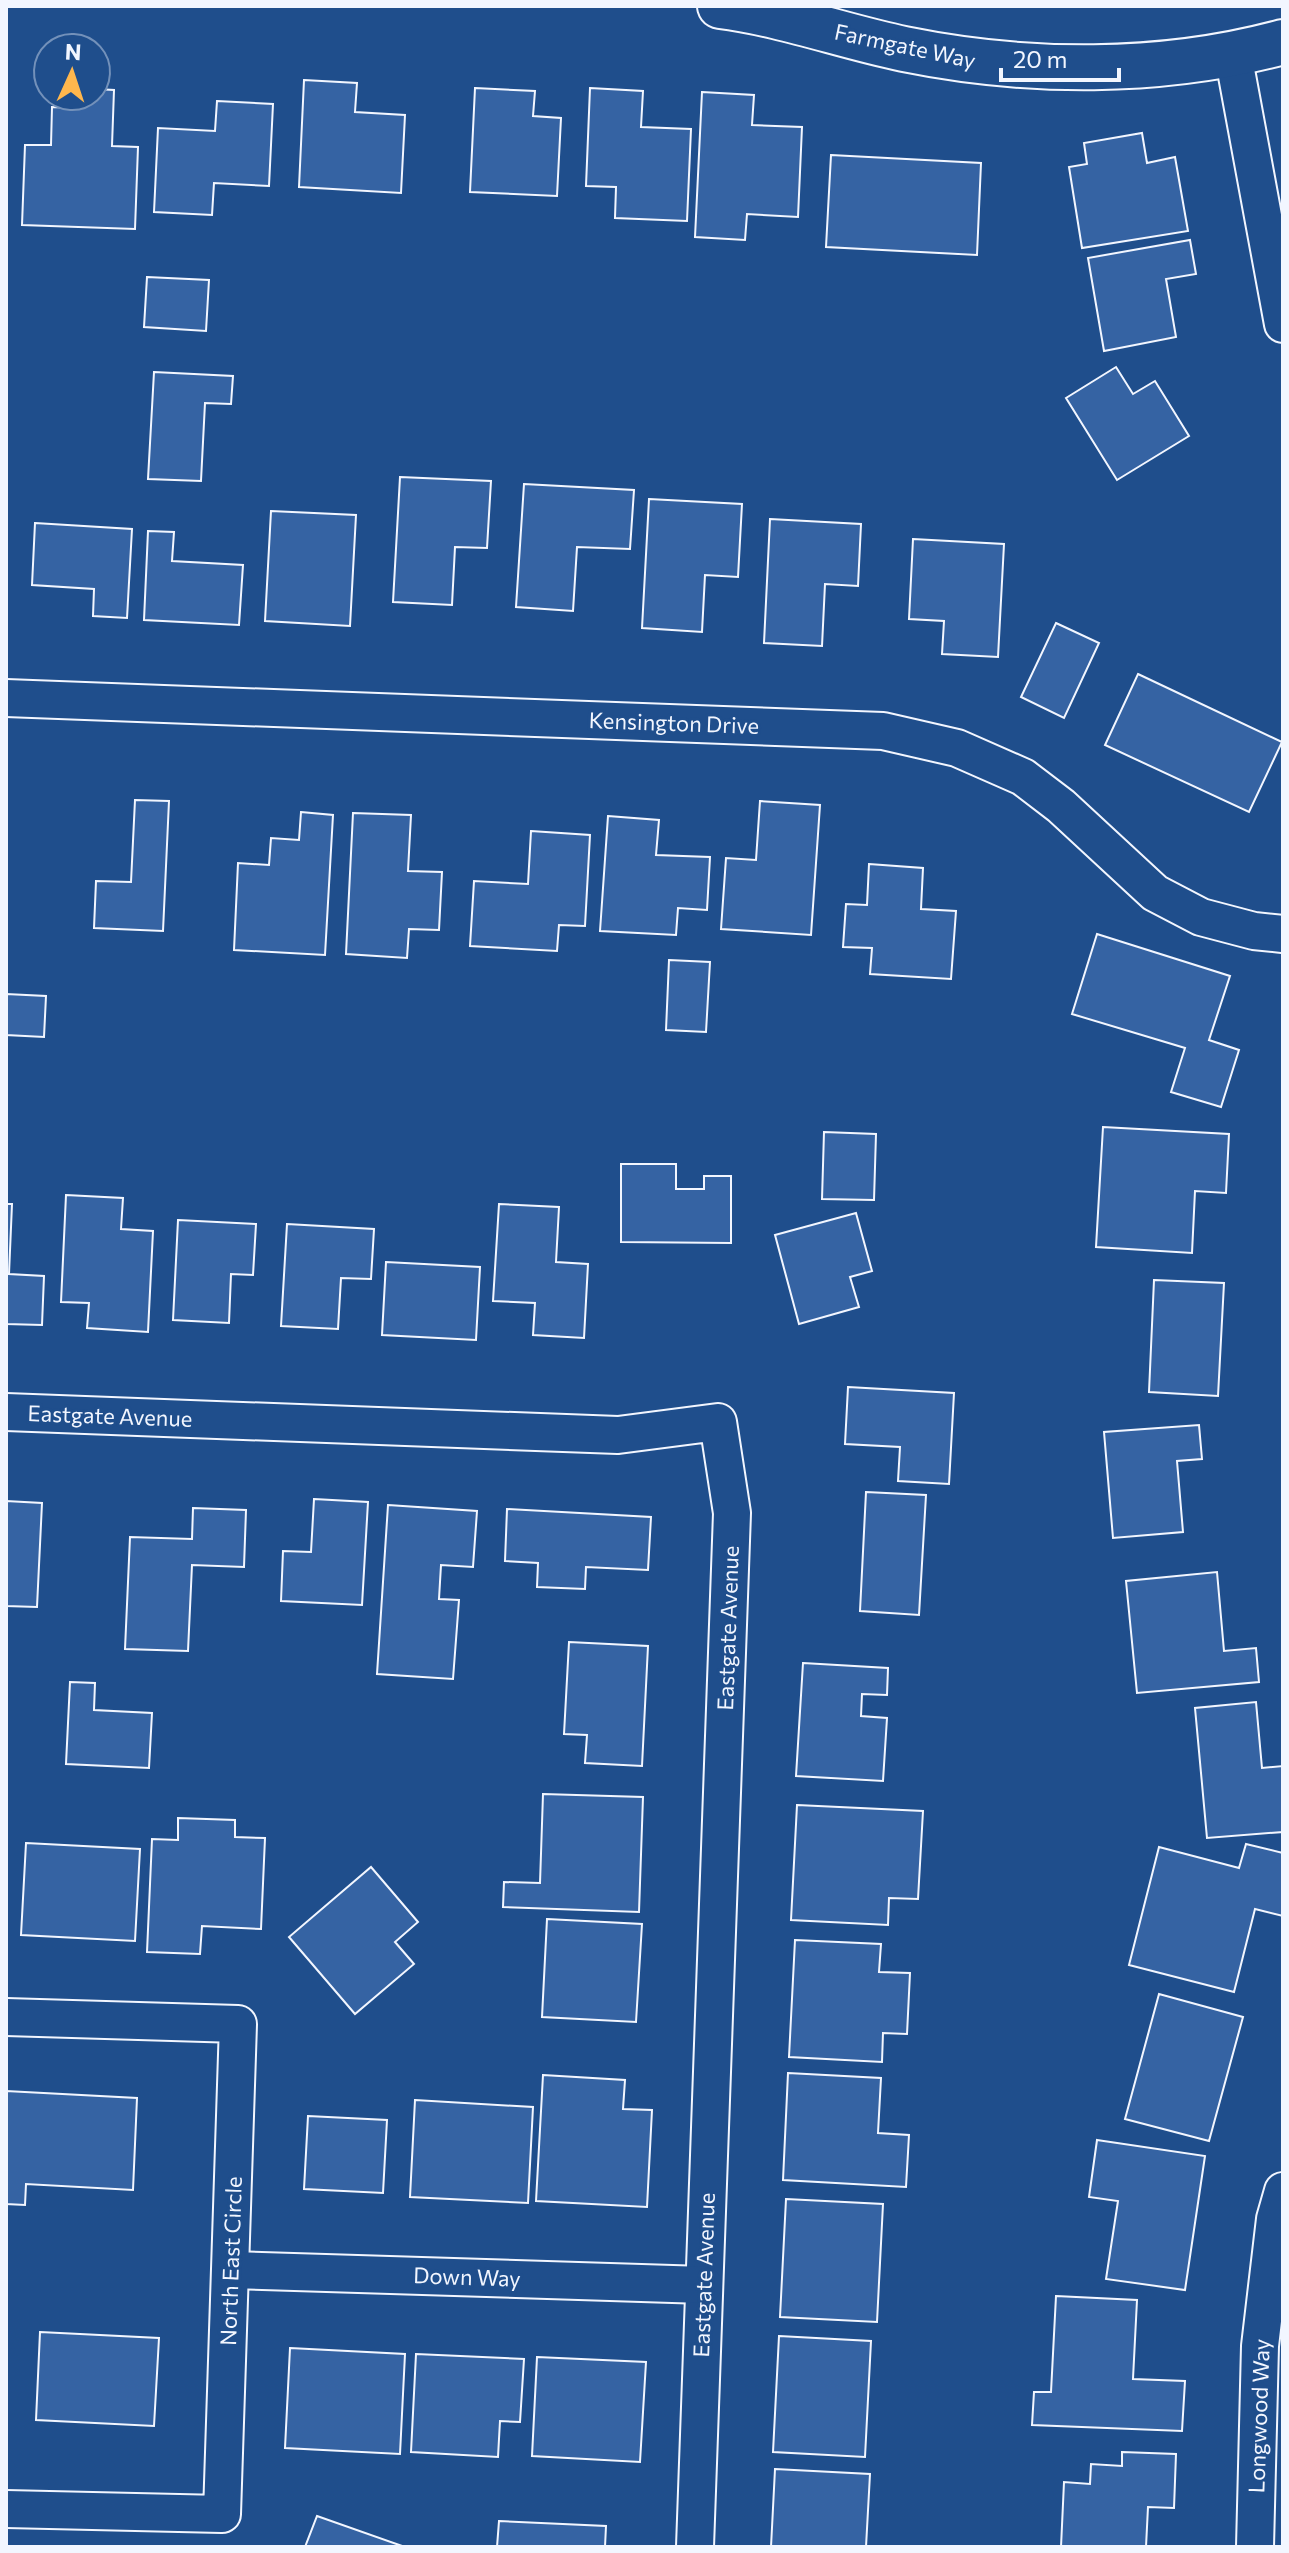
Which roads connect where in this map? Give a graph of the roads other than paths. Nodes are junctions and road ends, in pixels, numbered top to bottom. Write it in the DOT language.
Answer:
graph roads {
  1 [pos="720,6"];
  2 [pos="795,13"];
  3 [pos="1283,42"];
  4 [pos="1233,54"];
  5 [pos="1283,324"];
  6 [pos="6,698"];
  7 [pos="1283,934"];
  8 [pos="6,1412"];
  9 [pos="6,2017"];
  10 [pos="1283,2191"];
  11 [pos="231,2270"];
  12 [pos="704,2285"];
  13 [pos="6,2509"];
  14 [pos="695,2547"];
  15 [pos="1255,2547"];
  1 -- 2 [label="street, Farmgate Way"];
  2 -- 4 [label="street, Farmgate Way"];
  3 -- 4 [label="street, Farmgate Way"];
  4 -- 5 [label="street"];
  6 -- 7 [label="street, Kensington Drive"];
  8 -- 12 [label="street, Eastgate Avenue"];
  9 -- 11 [label="street, North East Circle"];
  10 -- 15 [label="street, Longwood Way"];
  11 -- 12 [label="street, Down Way"];
  11 -- 13 [label="street, North East Circle"];
  12 -- 14 [label="street, Eastgate Avenue"];
}
